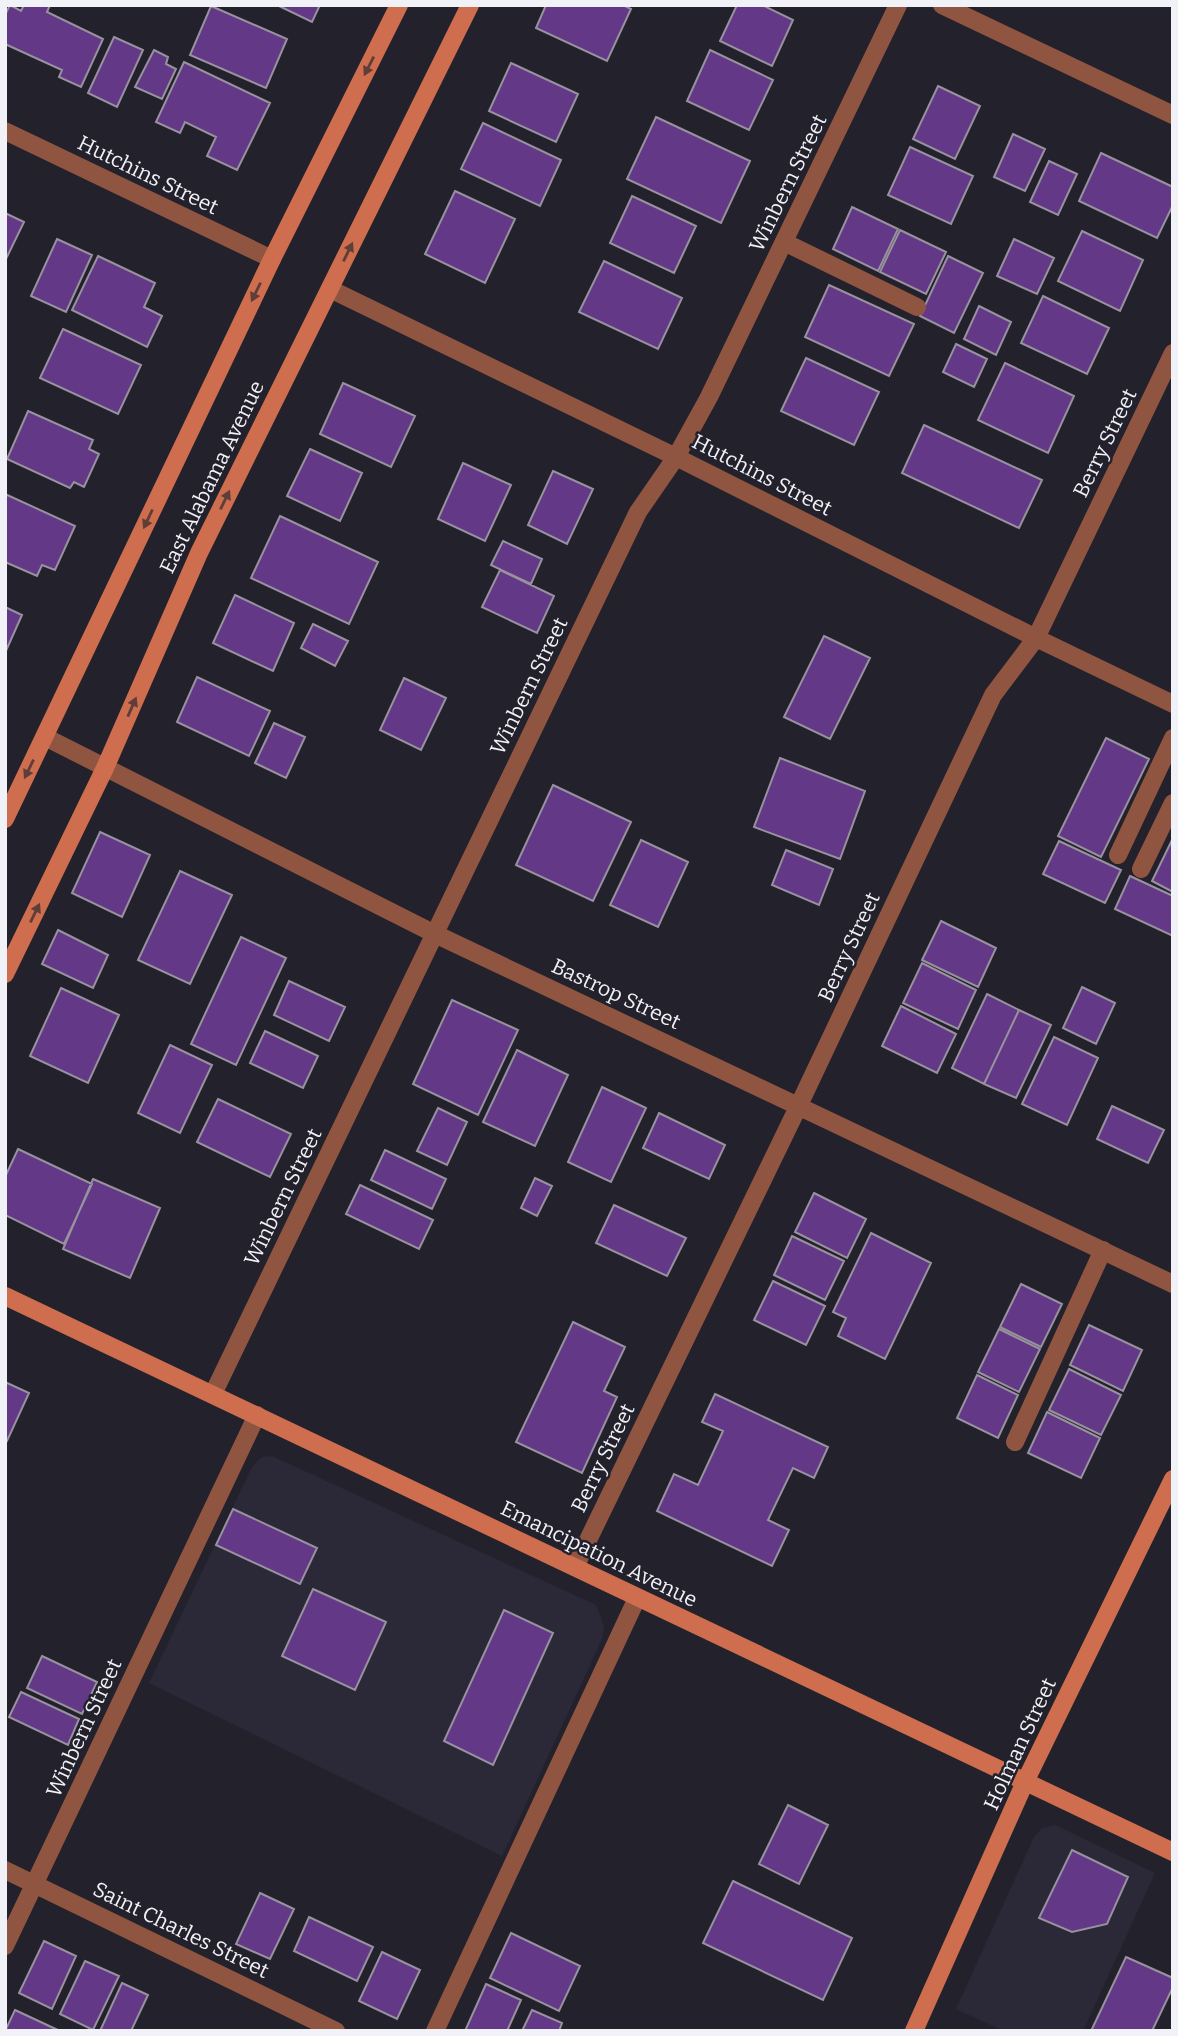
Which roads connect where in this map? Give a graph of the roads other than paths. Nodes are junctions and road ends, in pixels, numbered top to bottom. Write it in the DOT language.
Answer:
graph roads {
  1 [pos="399,5"];
  2 [pos="470,5"];
  3 [pos="898,5"];
  4 [pos="942,5"];
  5 [pos="1173,115"];
  6 [pos="5,131"];
  7 [pos="784,242"];
  8 [pos="272,259"];
  9 [pos="330,289"];
  10 [pos="918,307"];
  11 [pos="1173,354"];
  12 [pos="676,457"];
  13 [pos="1036,638"];
  14 [pos="1173,704"];
  15 [pos="45,737"];
  16 [pos="1173,738"];
  17 [pos="105,768"];
  18 [pos="1173,803"];
  19 [pos="5,820"];
  20 [pos="1118,855"];
  21 [pos="1141,869"];
  22 [pos="435,934"];
  23 [pos="5,974"];
  24 [pos="799,1105"];
  25 [pos="1103,1250"];
  26 [pos="1173,1284"];
  27 [pos="5,1296"];
  28 [pos="213,1394"];
  29 [pos="257,1415"];
  30 [pos="1015,1442"];
  31 [pos="1173,1479"];
  32 [pos="575,1567"];
  33 [pos="637,1598"];
  34 [pos="1026,1782"];
  35 [pos="1173,1852"];
  36 [pos="5,1870"];
  37 [pos="35,1884"];
  38 [pos="5,1946"];
  39 [pos="336,2031"];
  40 [pos="435,2031"];
  41 [pos="914,2031"];
  1 -- 8 [label="street, East Alabama Avenue, one-way"];
  9 -- 2 [label="street, East Alabama Avenue, one-way"];
  3 -- 7 [label="street, Winbern Street"];
  4 -- 5 [label="street"];
  6 -- 8 [label="street, Hutchins Street"];
  7 -- 10 [label="street"];
  7 -- 12 [label="street, Winbern Street"];
  8 -- 15 [label="street, East Alabama Avenue, one-way"];
  9 -- 12 [label="street, Hutchins Street"];
  17 -- 9 [label="street, East Alabama Avenue, one-way"];
  11 -- 13 [label="street, Berry Street"];
  12 -- 13 [label="street, Hutchins Street"];
  12 -- 22 [label="street, Winbern Street"];
  13 -- 14 [label="street, Hutchins Street"];
  13 -- 24 [label="street, Berry Street"];
  15 -- 17 [label="street, Bastrop Street"];
  15 -- 19 [label="street, East Alabama Avenue, one-way"];
  16 -- 20 [label="street"];
  17 -- 22 [label="street, Bastrop Street"];
  23 -- 17 [label="street, East Alabama Avenue, one-way"];
  18 -- 21 [label="street"];
  22 -- 24 [label="street, Bastrop Street"];
  22 -- 28 [label="street, Winbern Street"];
  24 -- 25 [label="street, Bastrop Street"];
  24 -- 32 [label="street, Berry Street"];
  25 -- 26 [label="street, Bastrop Street"];
  25 -- 30 [label="street"];
  27 -- 28 [label="street, Emancipation Avenue"];
  28 -- 29 [label="street, Emancipation Avenue"];
  29 -- 32 [label="street, Emancipation Avenue"];
  29 -- 37 [label="street, Winbern Street"];
  31 -- 34 [label="street, Holman Street"];
  32 -- 33 [label="street, Emancipation Avenue"];
  33 -- 34 [label="street, Emancipation Avenue"];
  33 -- 40 [label="street"];
  34 -- 35 [label="street, Emancipation Avenue"];
  34 -- 41 [label="street, Holman Street"];
  36 -- 37 [label="street, Saint Charles Street"];
  37 -- 38 [label="street, Winbern Street"];
  37 -- 39 [label="street, Saint Charles Street"];
}
